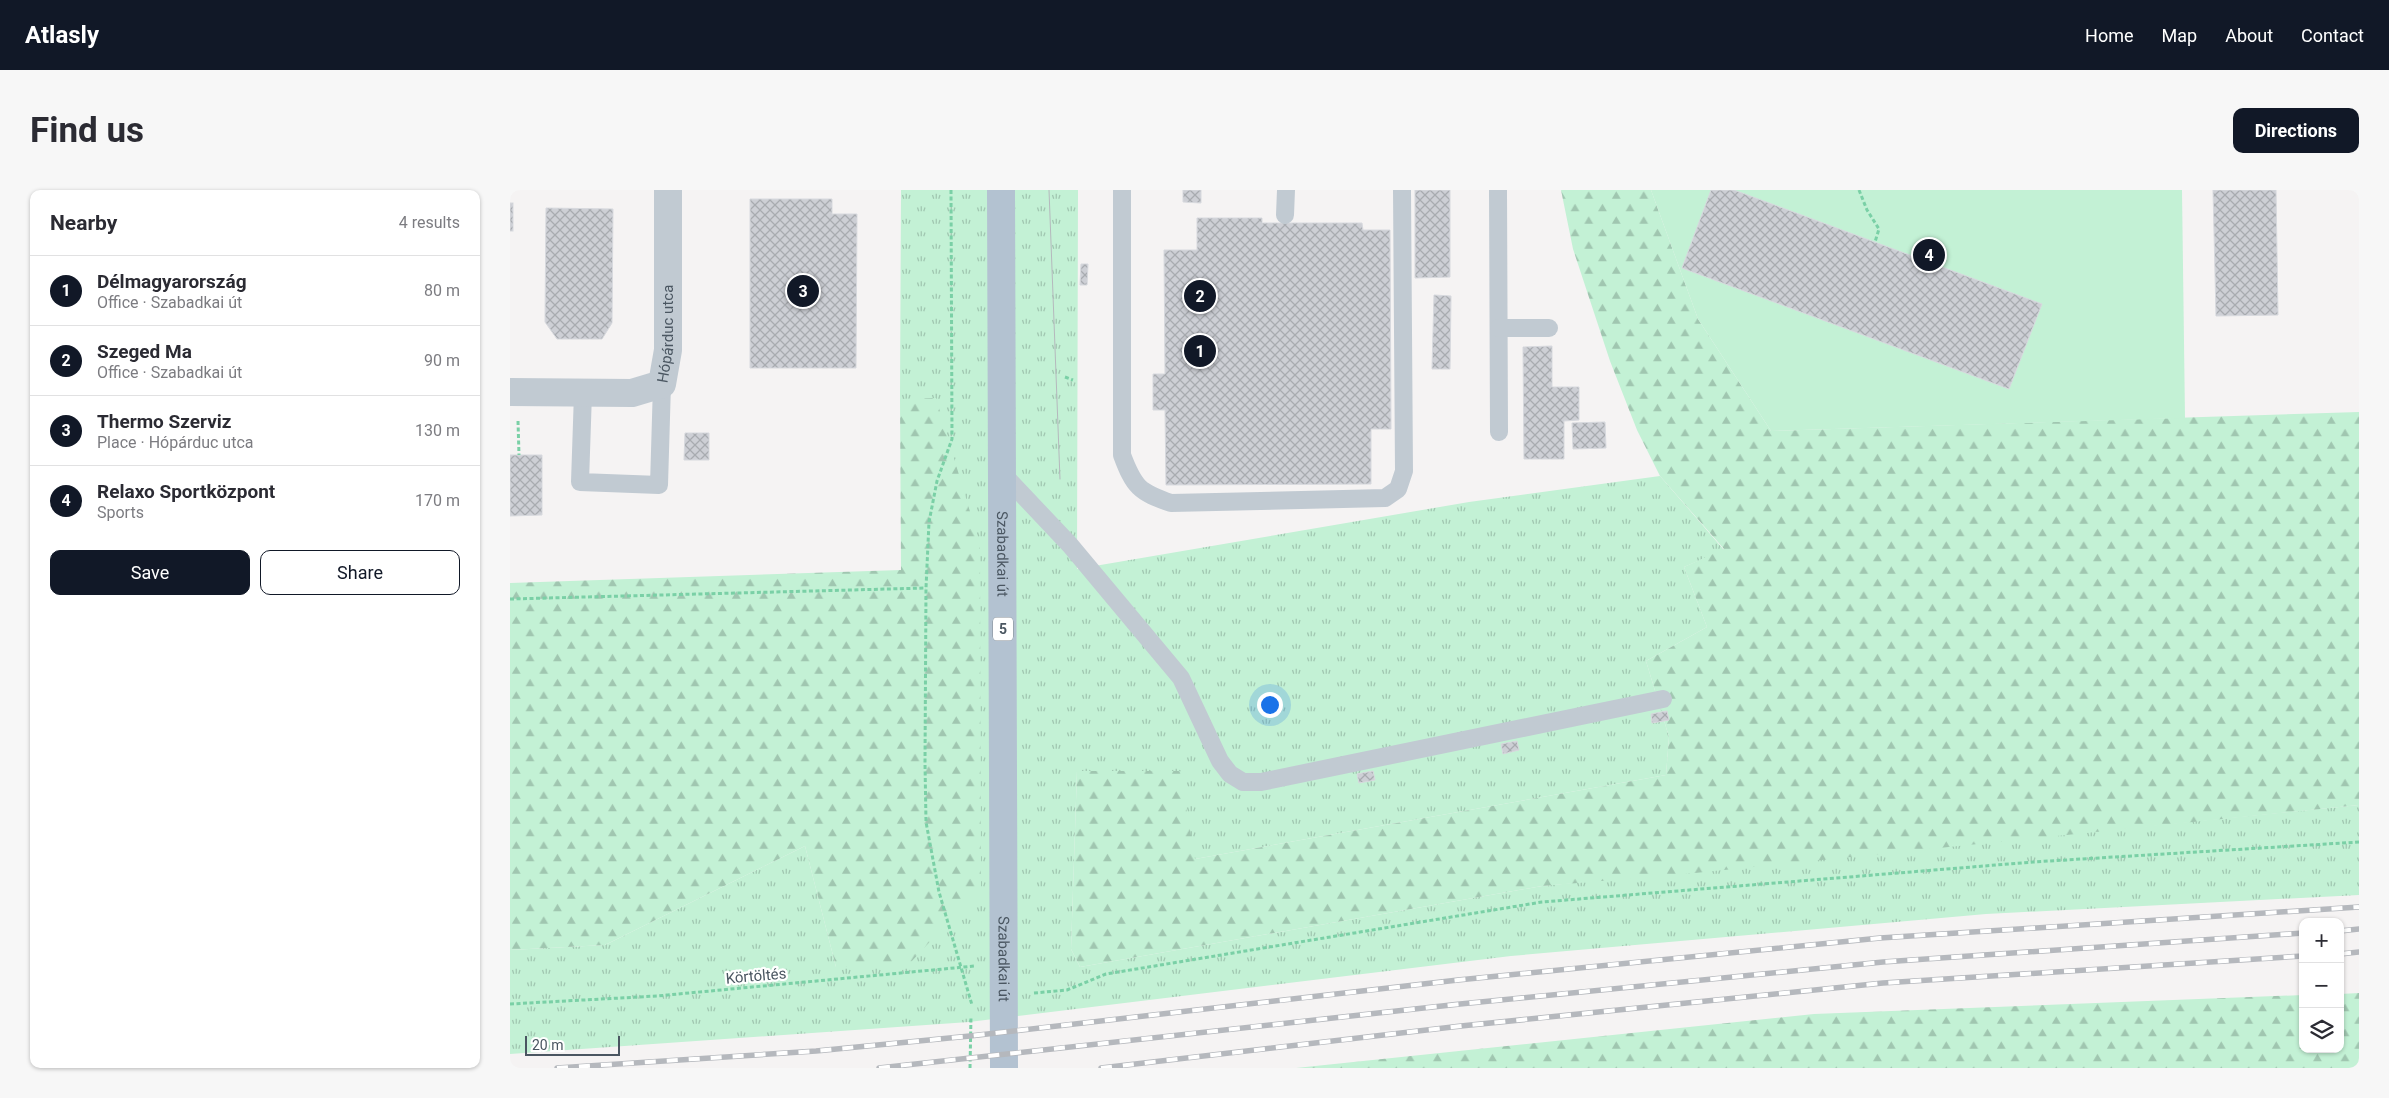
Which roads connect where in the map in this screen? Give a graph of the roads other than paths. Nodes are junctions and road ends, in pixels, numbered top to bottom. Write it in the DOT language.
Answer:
graph roads {
  1 [pos="668,190"];
  2 [pos="1001,190"];
  3 [pos="1122,190"];
  4 [pos="1286,190"];
  5 [pos="1402,190"];
  6 [pos="1498,190"];
  7 [pos="1285,215"];
  8 [pos="1499,328"];
  9 [pos="1549,328"];
  10 [pos="662,384"];
  11 [pos="510,392"];
  12 [pos="583,393"];
  13 [pos="1499,432"];
  14 [pos="1002,473"];
  15 [pos="1663,699"];
  16 [pos="1004,1068"];
  1 -- 10 [label="street, Hópárduc utca"];
  2 -- 14 [label="main road, Szabadkai út / 5"];
  3 -- 5 [label="lane"];
  4 -- 7 [label="lane"];
  6 -- 8 [label="lane"];
  8 -- 9 [label="lane"];
  8 -- 13 [label="lane"];
  10 -- 12 [label="street, Hópárduc utca"];
  10 -- 12 [label="lane"];
  11 -- 12 [label="street, Hópárduc utca"];
  14 -- 15 [label="lane"];
  14 -- 16 [label="main road, Szabadkai út / 5"];
}
